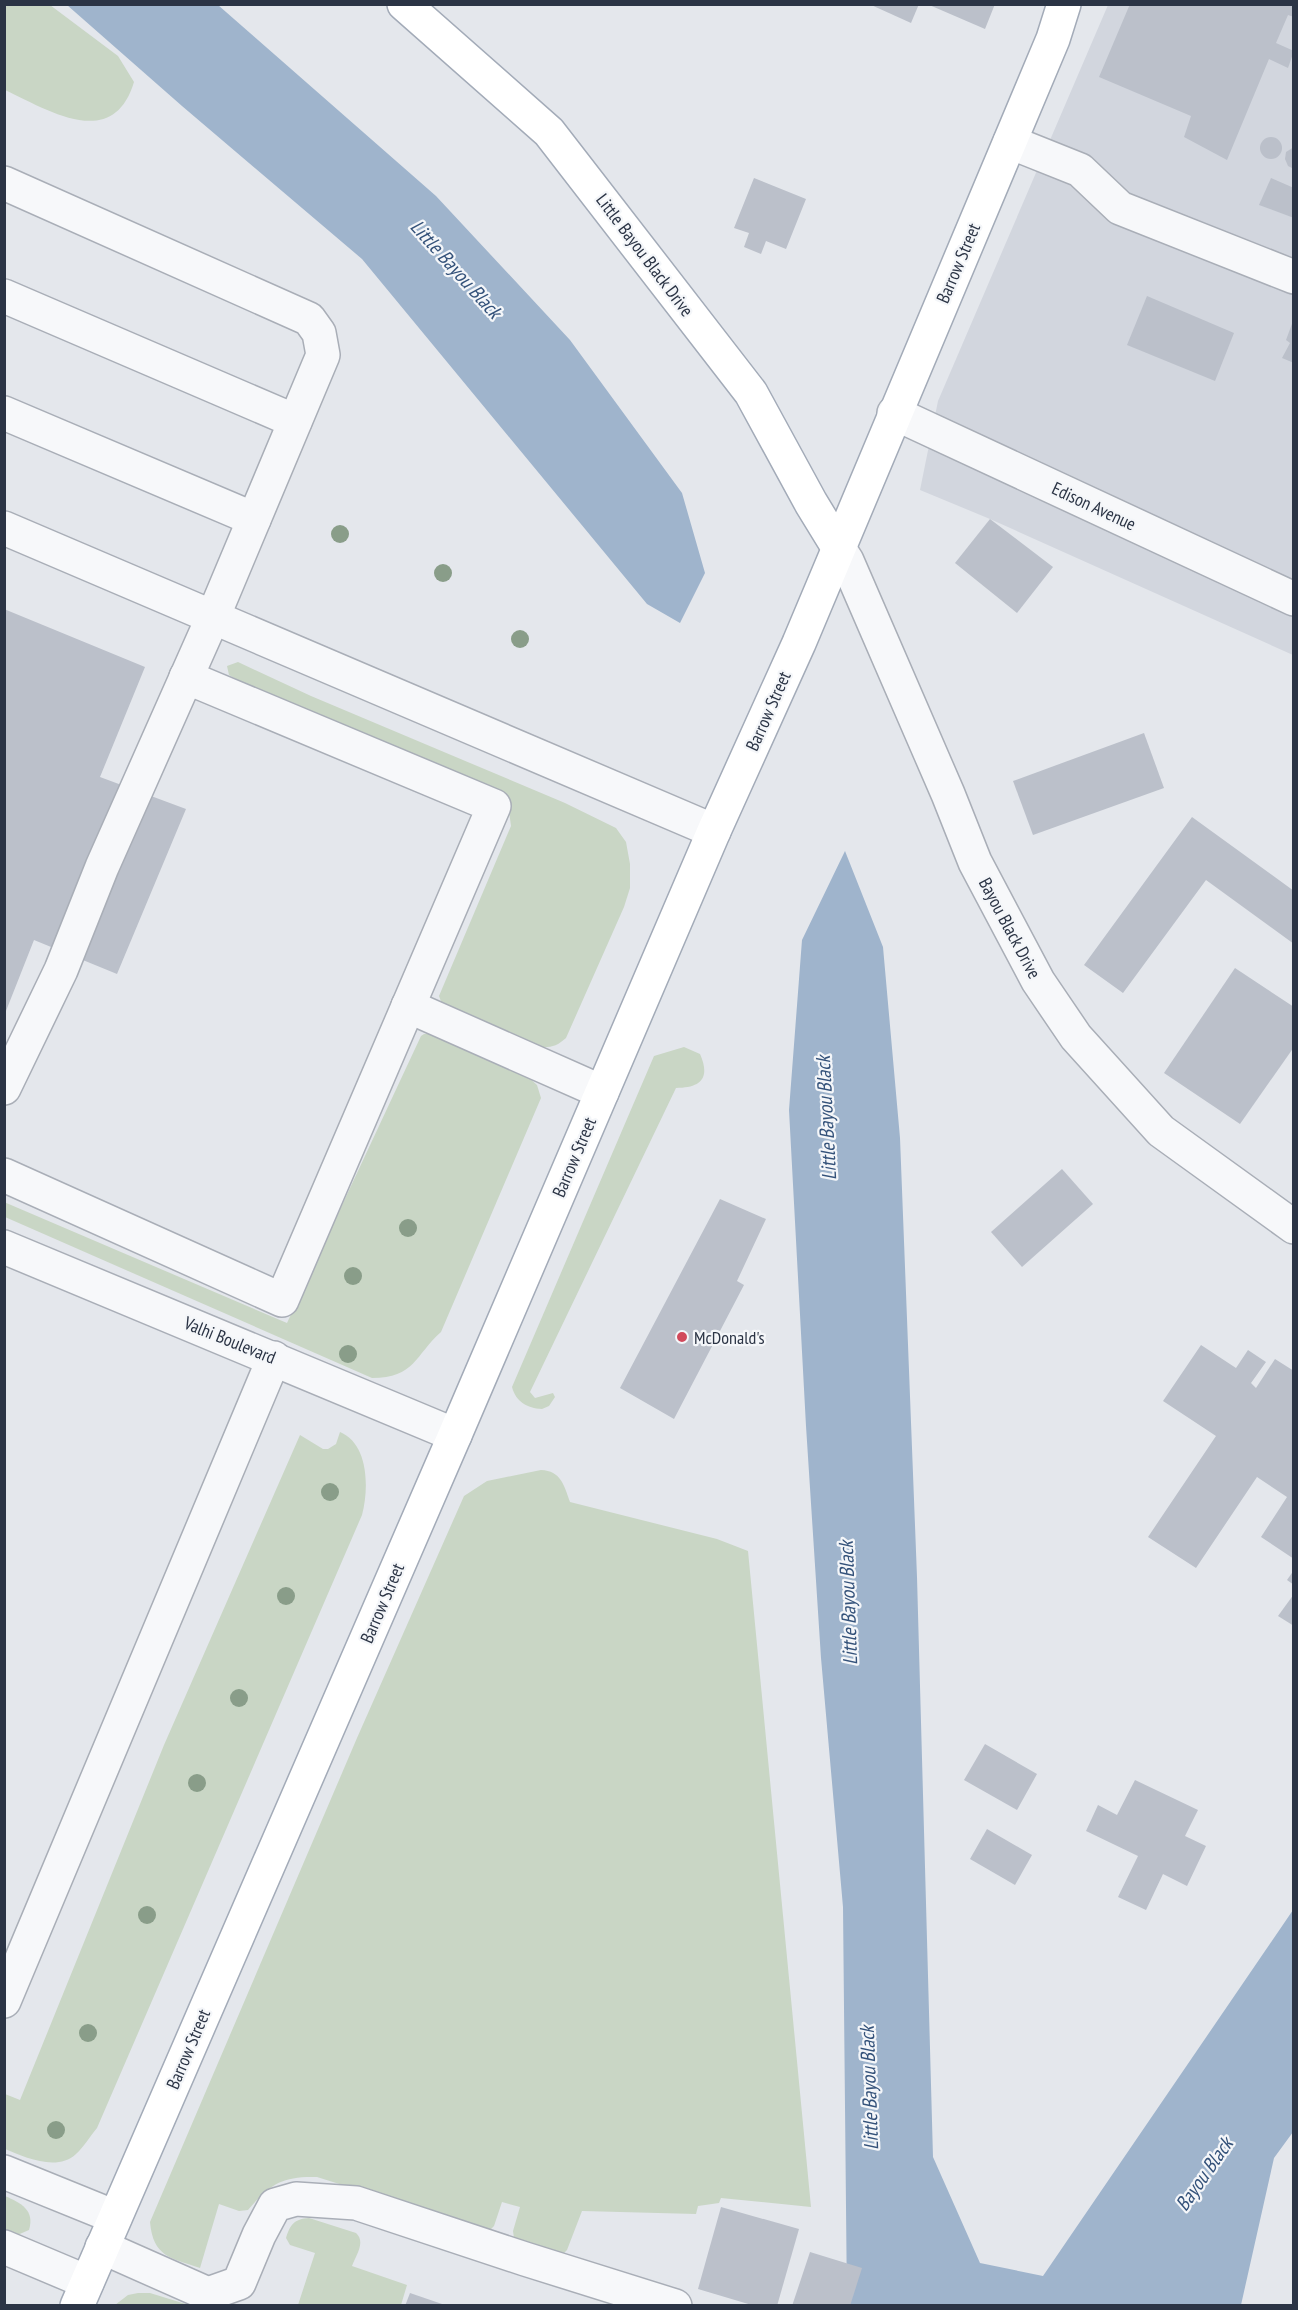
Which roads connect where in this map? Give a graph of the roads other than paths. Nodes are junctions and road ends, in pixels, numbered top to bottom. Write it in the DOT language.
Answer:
graph roads {
  1 [pos="1064,4"];
  2 [pos="411,7"];
  3 [pos="1010,142"];
  4 [pos="4,183"];
  5 [pos="1293,276"];
  6 [pos="4,296"];
  7 [pos="4,413"];
  8 [pos="894,413"];
  9 [pos="295,421"];
  10 [pos="254,519"];
  11 [pos="4,528"];
  12 [pos="838,547"];
  13 [pos="1293,599"];
  14 [pos="213,617"];
  15 [pos="186,677"];
  16 [pos="714,831"];
  17 [pos="408,1006"];
  18 [pos="4,1088"];
  19 [pos="602,1092"];
  20 [pos="4,1175"];
  21 [pos="1293,1227"];
  22 [pos="4,1247"];
  23 [pos="274,1358"];
  24 [pos="455,1434"];
  25 [pos="4,2001"];
  26 [pos="4,2172"];
  27 [pos="115,2217"];
  28 [pos="4,2247"];
  29 [pos="102,2247"];
  30 [pos="82,2294"];
  31 [pos="675,2306"];
  1 -- 3 [label="main road, Barrow Street"];
  2 -- 12 [label="main road, Little Bayou Black Drive"];
  3 -- 5 [label="street"];
  3 -- 8 [label="main road, Barrow Street"];
  4 -- 9 [label="street"];
  6 -- 9 [label="street"];
  7 -- 10 [label="street"];
  8 -- 12 [label="main road, Barrow Street"];
  8 -- 13 [label="street, Edison Avenue"];
  9 -- 10 [label="street"];
  10 -- 14 [label="street"];
  11 -- 14 [label="street"];
  12 -- 16 [label="main road, Barrow Street"];
  12 -- 21 [label="street, Bayou Black Drive"];
  14 -- 15 [label="street"];
  14 -- 16 [label="street"];
  15 -- 17 [label="street"];
  15 -- 18 [label="street"];
  16 -- 19 [label="main road, Barrow Street"];
  17 -- 19 [label="street"];
  17 -- 20 [label="street"];
  19 -- 24 [label="main road, Barrow Street"];
  22 -- 23 [label="street, Valhi Boulevard"];
  23 -- 24 [label="street, Valhi Boulevard"];
  23 -- 25 [label="street"];
  24 -- 27 [label="main road, Barrow Street"];
  26 -- 27 [label="street"];
  27 -- 29 [label="main road, Barrow Street"];
  28 -- 30 [label="street"];
  29 -- 30 [label="main road, Barrow Street"];
  29 -- 31 [label="street"];
}
